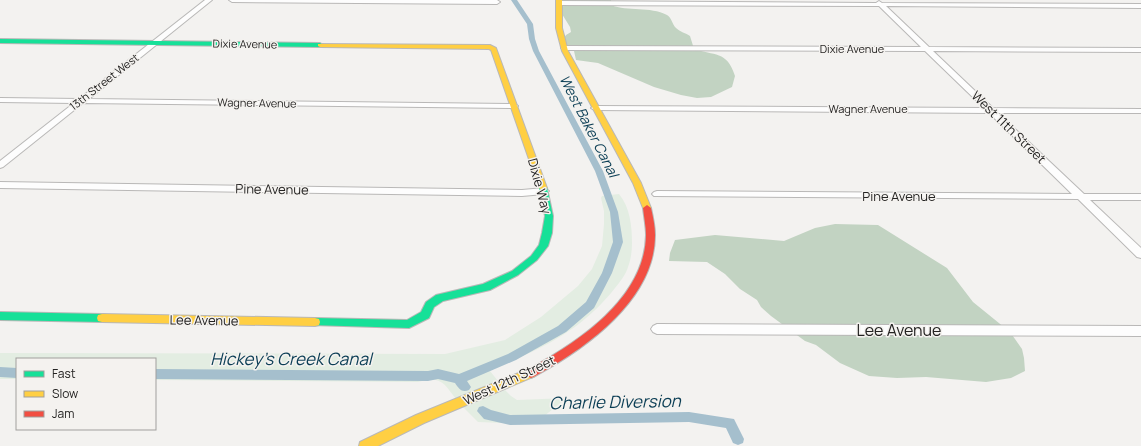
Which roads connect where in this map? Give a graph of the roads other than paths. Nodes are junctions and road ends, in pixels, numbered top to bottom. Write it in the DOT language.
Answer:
graph roads {
  1 [pos="209,0"];
  2 [pos="232,0"];
  3 [pos="497,2"];
  4 [pos="559,2"];
  5 [pos="879,2"];
  6 [pos="1141,6"];
  7 [pos="0,41"];
  8 [pos="154,43"];
  9 [pos="490,47"];
  10 [pos="564,48"];
  11 [pos="928,50"];
  12 [pos="1141,50"];
  13 [pos="0,100"];
  14 [pos="80,101"];
  15 [pos="514,106"];
  16 [pos="595,108"];
  17 [pos="991,110"];
  18 [pos="1141,111"];
  19 [pos="0,165"];
  20 [pos="0,185"];
  21 [pos="544,191"];
  22 [pos="657,194"];
  23 [pos="1082,197"];
  24 [pos="1141,197"];
  25 [pos="1141,254"];
  26 [pos="0,316"];
  27 [pos="409,324"];
  28 [pos="657,329"];
  29 [pos="1141,331"];
  30 [pos="365,446"];
  1 -- 8 [label="street, 13th Street West"];
  2 -- 3 [label="street"];
  4 -- 5 [label="street"];
  4 -- 10 [label="street, West 12th Street"];
  5 -- 6 [label="street"];
  5 -- 11 [label="street, West 11th Street"];
  7 -- 8 [label="street, Dixie Avenue"];
  8 -- 9 [label="street, Dixie Avenue"];
  8 -- 14 [label="street, 13th Street West"];
  9 -- 15 [label="street, Dixie Way"];
  10 -- 11 [label="street, Dixie Avenue"];
  10 -- 16 [label="street, West 12th Street"];
  11 -- 12 [label="street, Dixie Avenue"];
  11 -- 17 [label="street, West 11th Street"];
  13 -- 14 [label="street, Wagner Avenue"];
  14 -- 15 [label="street, Wagner Avenue"];
  14 -- 19 [label="street, 13th Street West"];
  15 -- 21 [label="street, Dixie Way"];
  16 -- 17 [label="street, Wagner Avenue"];
  16 -- 30 [label="street, West 12th Street"];
  17 -- 18 [label="street, Wagner Avenue"];
  17 -- 23 [label="street, West 11th Street"];
  20 -- 21 [label="street, Pine Avenue"];
  21 -- 27 [label="street, Dixie Way"];
  22 -- 23 [label="street, Pine Avenue"];
  23 -- 24 [label="street, Pine Avenue"];
  23 -- 25 [label="street, West 11th Street"];
  26 -- 27 [label="street, Lee Avenue"];
  28 -- 29 [label="street, Lee Avenue"];
}
